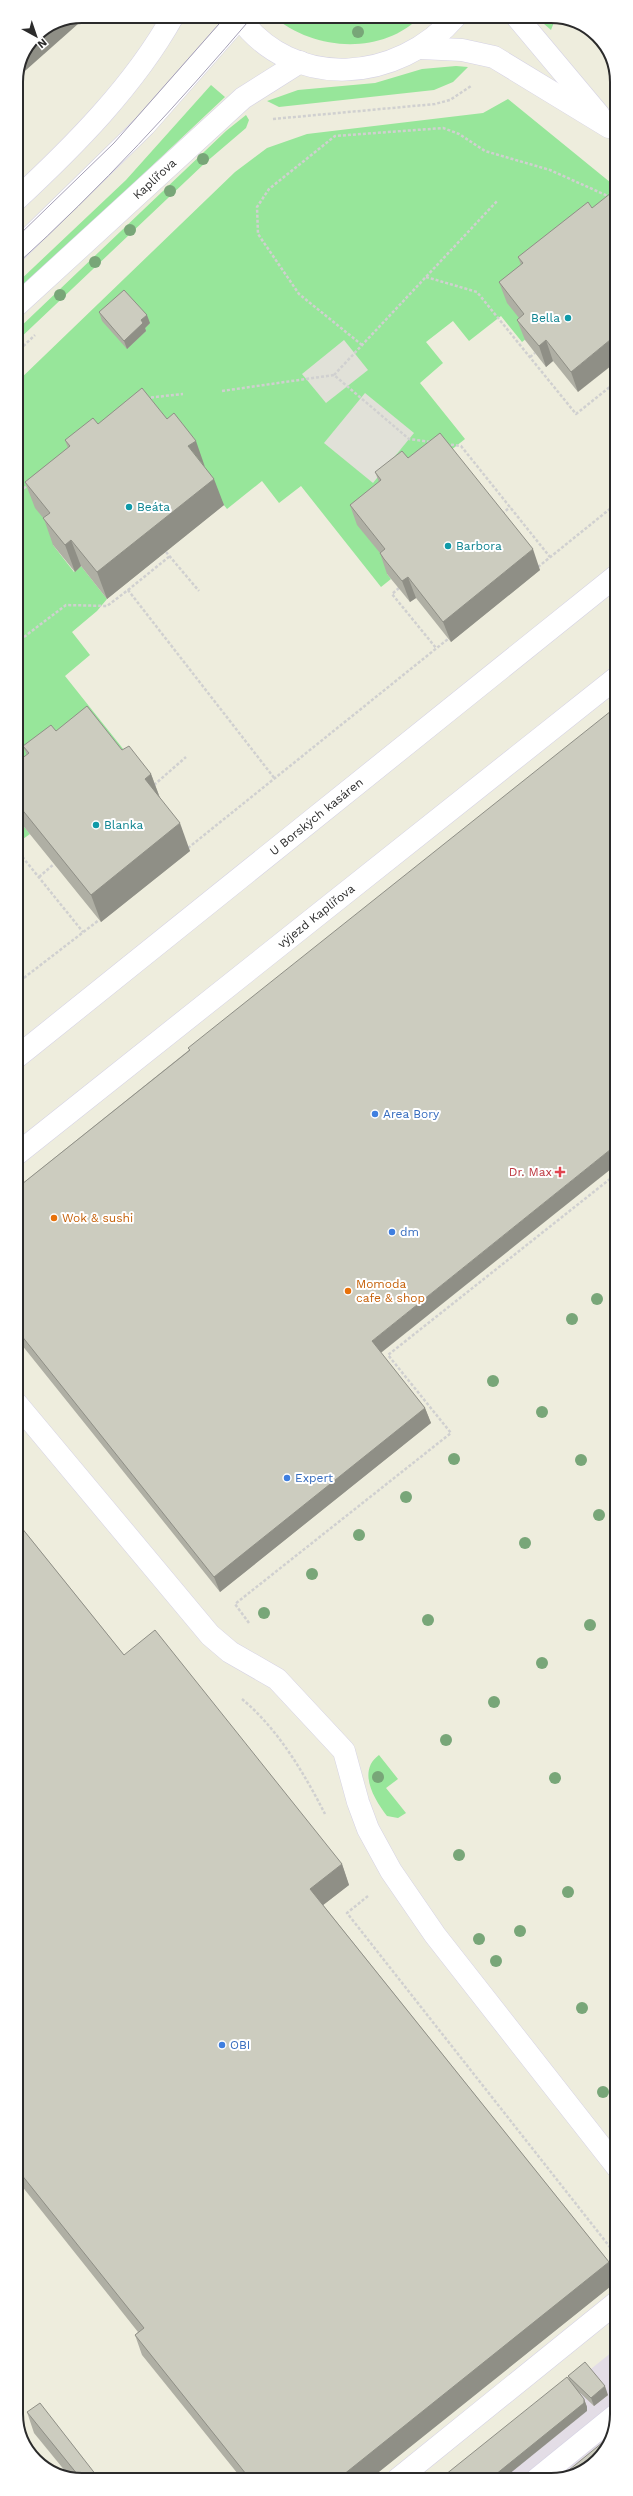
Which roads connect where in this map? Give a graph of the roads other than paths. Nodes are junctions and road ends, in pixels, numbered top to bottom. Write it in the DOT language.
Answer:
graph roads {
  1 [pos="168,23"];
  2 [pos="235,23"];
  3 [pos="245,23"];
  4 [pos="450,23"];
  5 [pos="522,23"];
  6 [pos="421,48"];
  7 [pos="300,62"];
  8 [pos="610,128"];
  9 [pos="610,129"];
  10 [pos="23,193"];
  11 [pos="23,244"];
  12 [pos="23,300"];
  13 [pos="610,581"];
  14 [pos="610,683"];
  15 [pos="23,1052"];
  16 [pos="23,1149"];
  17 [pos="23,1411"];
  18 [pos="610,2158"];
  19 [pos="610,2308"];
  20 [pos="609,2420"];
  21 [pos="405,2473"];
  22 [pos="544,2473"];
  1 -- 10 [label="street"];
  2 -- 11 [label="street"];
  3 -- 7 [label="street"];
  4 -- 6 [label="street"];
  5 -- 8 [label="street"];
  6 -- 7 [label="street"];
  6 -- 9 [label="street"];
  7 -- 12 [label="street, Kaplířova"];
  13 -- 15 [label="street, U Borských kasáren"];
  14 -- 16 [label="street, výjezd Kaplířova"];
  17 -- 18 [label="street"];
  19 -- 21 [label="street"];
  20 -- 22 [label="street"];
}
